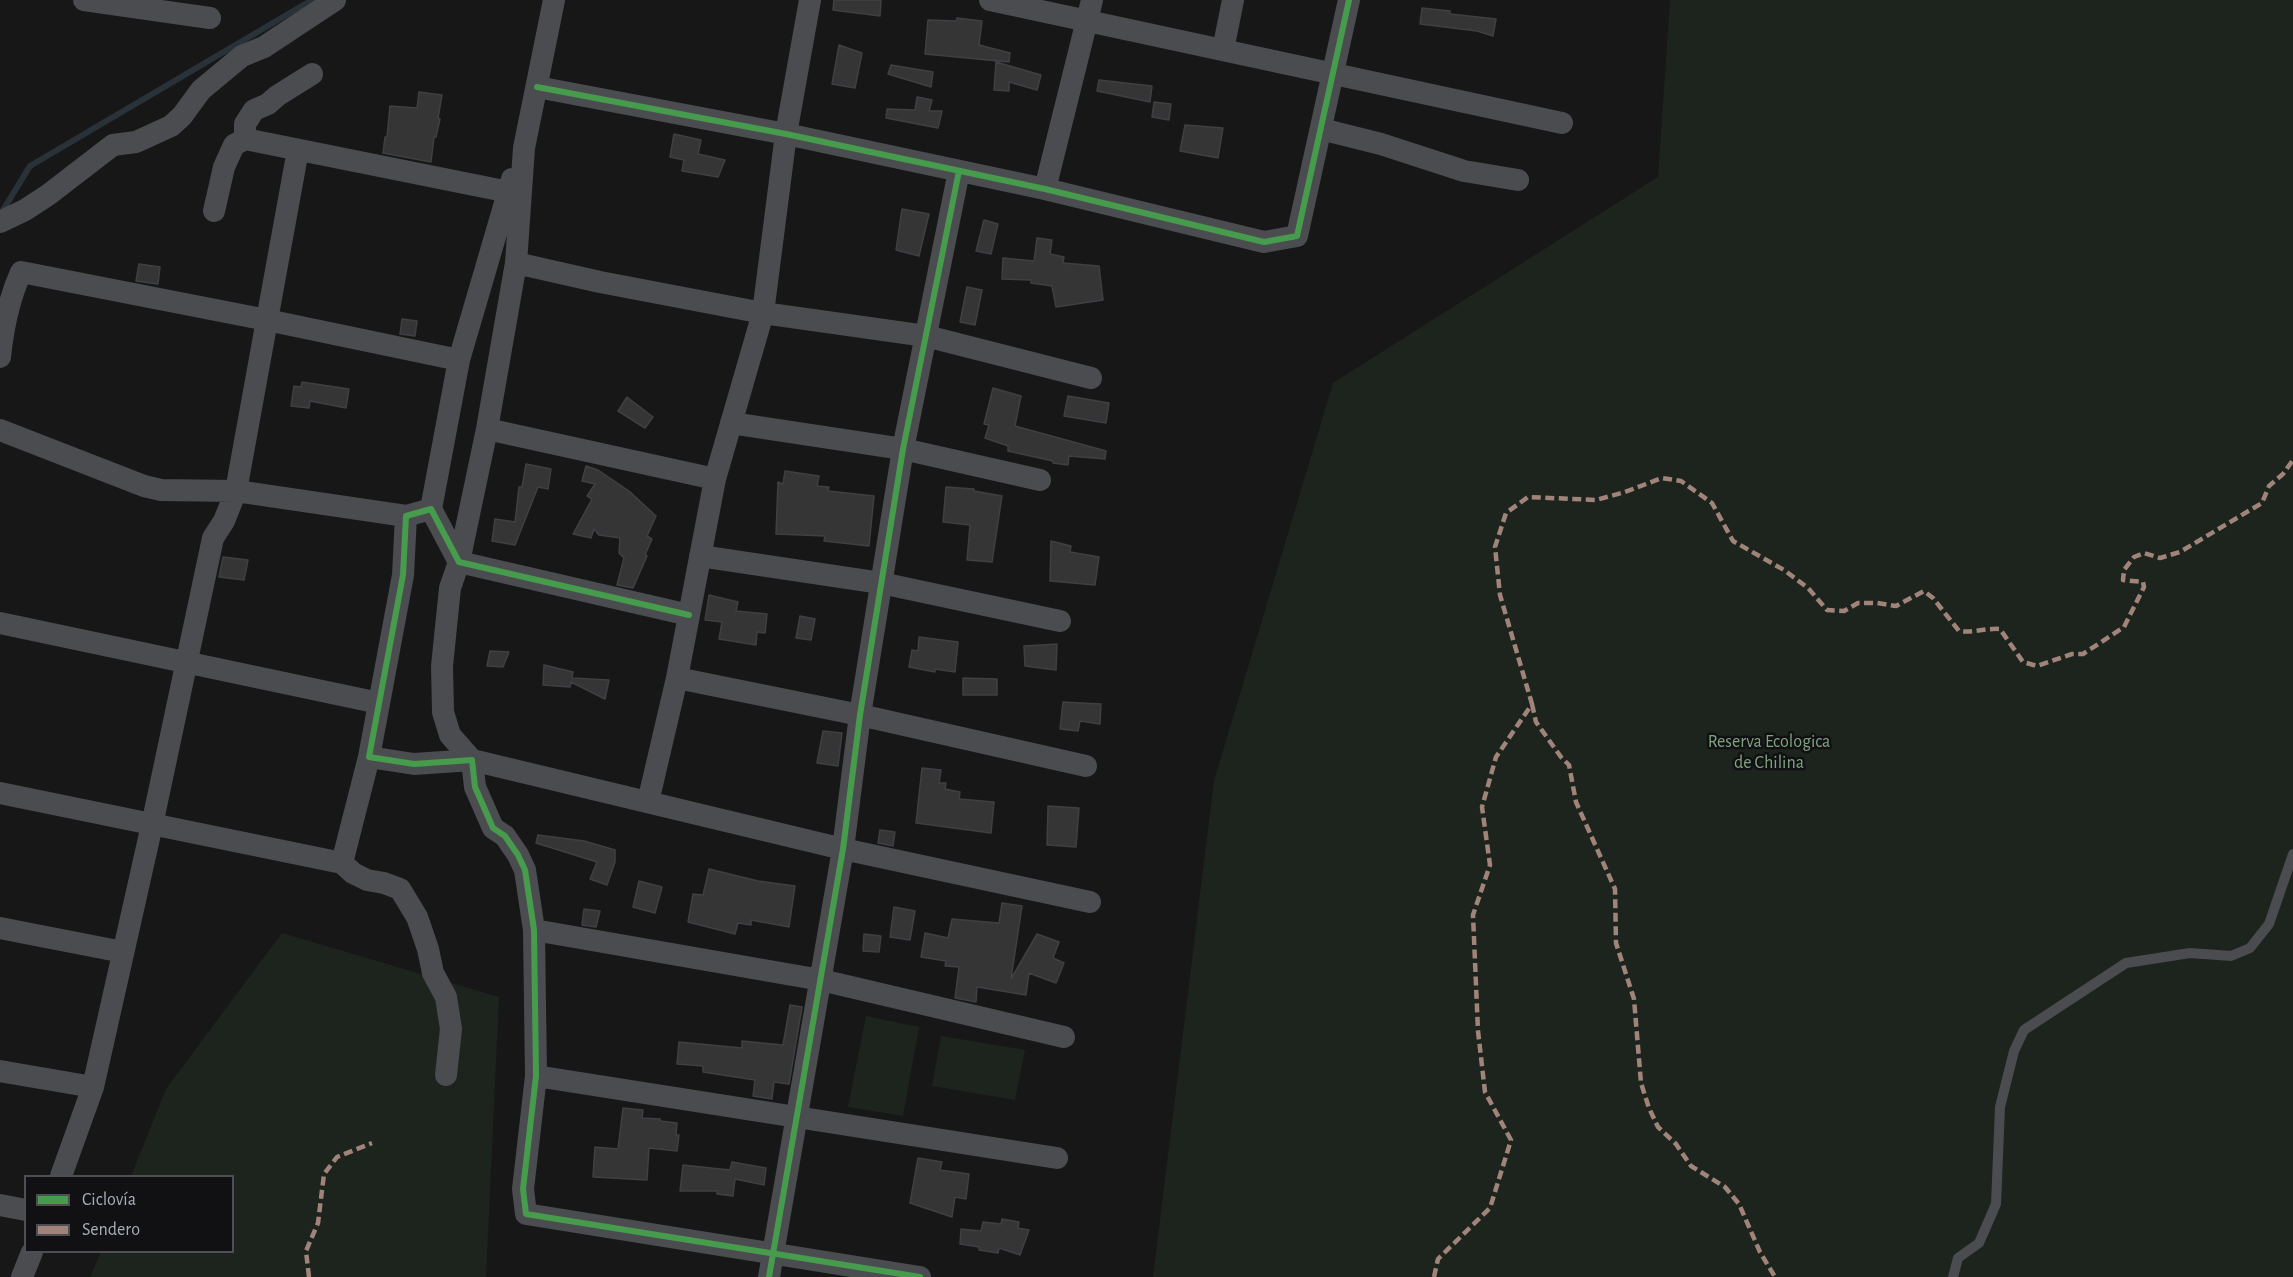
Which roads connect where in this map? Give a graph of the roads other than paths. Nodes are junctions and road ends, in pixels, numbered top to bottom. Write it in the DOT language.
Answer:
graph roads {
  1 [pos="84,0"];
  2 [pos="335,0"];
  3 [pos="554,0"];
  4 [pos="810,0"];
  5 [pos="990,0"];
  6 [pos="1233,0"];
  7 [pos="1349,0"];
  8 [pos="1090,10"];
  9 [pos="210,18"];
  10 [pos="1223,50"];
  11 [pos="312,74"];
  12 [pos="1333,74"];
  13 [pos="537,87"];
  14 [pos="1562,123"];
  15 [pos="1320,129"];
  16 [pos="786,134"];
  17 [pos="245,139"];
  18 [pos="524,148"];
  19 [pos="298,150"];
  20 [pos="959,171"];
  21 [pos="1518,180"];
  22 [pos="1045,189"];
  23 [pos="509,192"];
  24 [pos="214,211"];
  25 [pos="0,222"];
  26 [pos="516,263"];
  27 [pos="763,313"];
  28 [pos="267,320"];
  29 [pos="926,336"];
  30 [pos="0,357"];
  31 [pos="459,360"];
  32 [pos="1091,378"];
  33 [pos="731,423"];
  34 [pos="487,429"];
  35 [pos="0,430"];
  36 [pos="903,449"];
  37 [pos="715,479"];
  38 [pos="1040,480"];
  39 [pos="236,491"];
  40 [pos="431,509"];
  41 [pos="406,516"];
  42 [pos="700,556"];
  43 [pos="459,562"];
  44 [pos="882,582"];
  45 [pos="689,615"];
  46 [pos="1060,621"];
  47 [pos="0,623"];
  48 [pos="188,663"];
  49 [pos="677,678"];
  50 [pos="379,704"];
  51 [pos="861,715"];
  52 [pos="369,758"];
  53 [pos="472,760"];
  54 [pos="1086,766"];
  55 [pos="0,793"];
  56 [pos="648,802"];
  57 [pos="152,825"];
  58 [pos="843,849"];
  59 [pos="2293,854"];
  60 [pos="342,863"];
  61 [pos="1090,902"];
  62 [pos="0,928"];
  63 [pos="534,930"];
  64 [pos="123,952"];
  65 [pos="821,980"];
  66 [pos="1064,1037"];
  67 [pos="0,1071"];
  68 [pos="446,1075"];
  69 [pos="536,1076"];
  70 [pos="93,1087"];
  71 [pos="797,1116"];
  72 [pos="1057,1158"];
  73 [pos="61,1175"];
  74 [pos="0,1205"];
  75 [pos="24,1209"];
  76 [pos="31,1253"];
  77 [pos="773,1254"];
  78 [pos="22,1277"];
  79 [pos="769,1277"];
  80 [pos="920,1277"];
  81 [pos="1953,1277"];
  1 -- 9 [label="street"];
  2 -- 25 [label="street"];
  3 -- 13 [label="street"];
  4 -- 16 [label="street"];
  5 -- 8 [label="street"];
  6 -- 10 [label="street"];
  7 -- 12 [label="street"];
  8 -- 10 [label="street"];
  8 -- 22 [label="street"];
  10 -- 12 [label="street"];
  11 -- 17 [label="street"];
  12 -- 14 [label="street"];
  12 -- 15 [label="street"];
  13 -- 16 [label="street"];
  13 -- 18 [label="street"];
  15 -- 21 [label="street"];
  15 -- 22 [label="street"];
  16 -- 20 [label="street"];
  16 -- 27 [label="street"];
  17 -- 19 [label="street"];
  17 -- 24 [label="street"];
  18 -- 23 [label="street"];
  18 -- 26 [label="street"];
  19 -- 23 [label="street"];
  19 -- 28 [label="street"];
  20 -- 22 [label="street"];
  20 -- 29 [label="street"];
  23 -- 31 [label="street"];
  26 -- 27 [label="street"];
  26 -- 34 [label="street"];
  27 -- 29 [label="street"];
  27 -- 33 [label="street"];
  28 -- 30 [label="street"];
  28 -- 31 [label="street"];
  28 -- 39 [label="street"];
  29 -- 32 [label="street"];
  29 -- 36 [label="street"];
  31 -- 40 [label="street"];
  33 -- 36 [label="street"];
  33 -- 37 [label="street"];
  34 -- 37 [label="street"];
  34 -- 43 [label="street"];
  35 -- 39 [label="street"];
  36 -- 38 [label="street"];
  36 -- 44 [label="street"];
  37 -- 42 [label="street"];
  39 -- 41 [label="street"];
  39 -- 48 [label="street"];
  40 -- 41 [label="street"];
  40 -- 43 [label="street"];
  41 -- 50 [label="street"];
  42 -- 44 [label="street"];
  42 -- 45 [label="street"];
  43 -- 45 [label="street"];
  43 -- 53 [label="street"];
  44 -- 46 [label="street"];
  44 -- 51 [label="street"];
  45 -- 49 [label="street"];
  47 -- 48 [label="street"];
  48 -- 50 [label="street"];
  48 -- 57 [label="street"];
  49 -- 51 [label="street"];
  49 -- 56 [label="street"];
  50 -- 52 [label="street"];
  51 -- 54 [label="street"];
  51 -- 58 [label="street"];
  52 -- 53 [label="street"];
  52 -- 60 [label="street"];
  53 -- 56 [label="street"];
  53 -- 63 [label="street"];
  55 -- 57 [label="street"];
  56 -- 58 [label="street"];
  57 -- 60 [label="street"];
  57 -- 64 [label="street"];
  58 -- 61 [label="street"];
  58 -- 65 [label="street"];
  59 -- 81 [label="lane"];
  60 -- 68 [label="street"];
  62 -- 64 [label="street"];
  63 -- 65 [label="street"];
  63 -- 69 [label="street"];
  64 -- 70 [label="street"];
  65 -- 66 [label="street"];
  65 -- 71 [label="street"];
  67 -- 70 [label="street"];
  69 -- 71 [label="street"];
  69 -- 77 [label="street"];
  70 -- 73 [label="street"];
  71 -- 72 [label="street"];
  71 -- 77 [label="street"];
  74 -- 75 [label="street"];
  76 -- 78 [label="street"];
  77 -- 79 [label="street"];
  77 -- 80 [label="street"];
}
